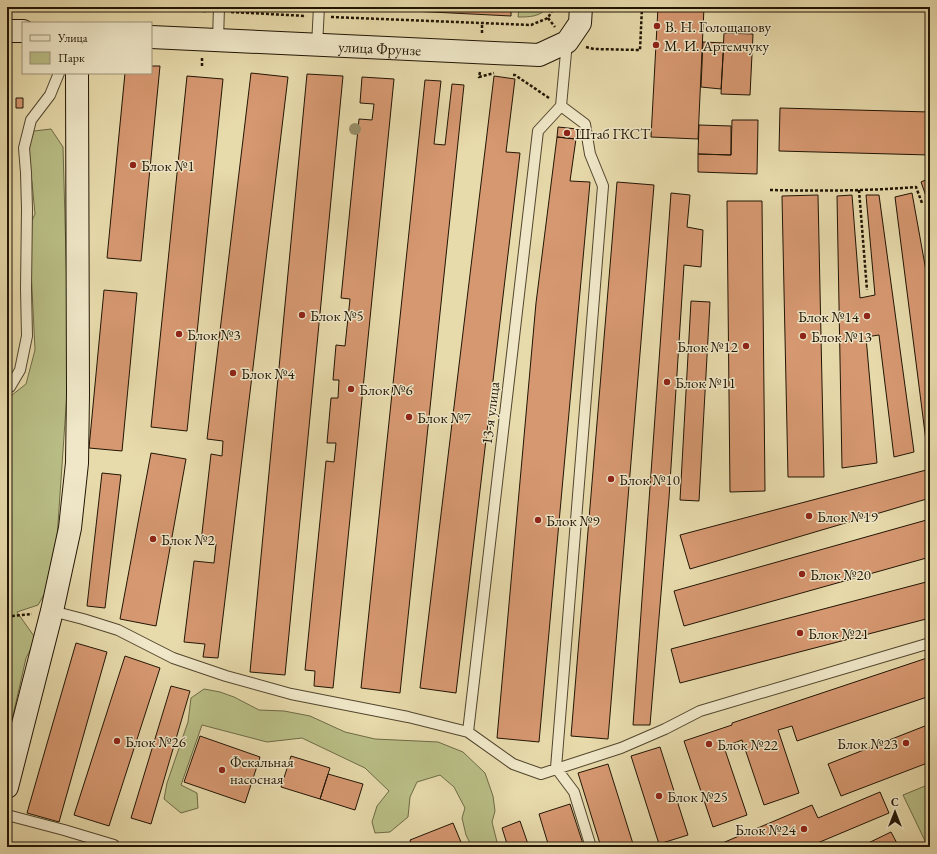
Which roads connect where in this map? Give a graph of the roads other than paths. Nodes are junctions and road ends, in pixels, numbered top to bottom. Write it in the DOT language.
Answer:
graph roads {
  1 [pos="219,7"];
  2 [pos="319,7"];
  3 [pos="581,7"];
  4 [pos="7,31"];
  5 [pos="22,31"];
  6 [pos="152,37"];
  7 [pos="218,40"];
  8 [pos="567,42"];
  9 [pos="317,45"];
  10 [pos="59,74"];
  11 [pos="77,74"];
  12 [pos="561,106"];
  13 [pos="7,388"];
  14 [pos="52,611"];
  15 [pos="930,643"];
  16 [pos="468,732"];
  17 [pos="556,768"];
  18 [pos="7,787"];
  19 [pos="7,815"];
  20 [pos="114,845"];
  21 [pos="591,847"];
  1 -- 7 [label="lane"];
  2 -- 9 [label="lane"];
  3 -- 8 [label="street"];
  4 -- 5 [label="street"];
  6 -- 7 [label="street, улица Фрунзе"];
  7 -- 9 [label="street, улица Фрунзе"];
  8 -- 9 [label="street, улица Фрунзе"];
  8 -- 12 [label="lane"];
  10 -- 13 [label="lane"];
  11 -- 14 [label="street"];
  12 -- 16 [label="lane, 13-я улица"];
  12 -- 17 [label="lane"];
  14 -- 16 [label="lane"];
  14 -- 18 [label="street"];
  15 -- 17 [label="lane"];
  16 -- 17 [label="lane"];
  17 -- 21 [label="lane"];
  19 -- 20 [label="lane"];
}
